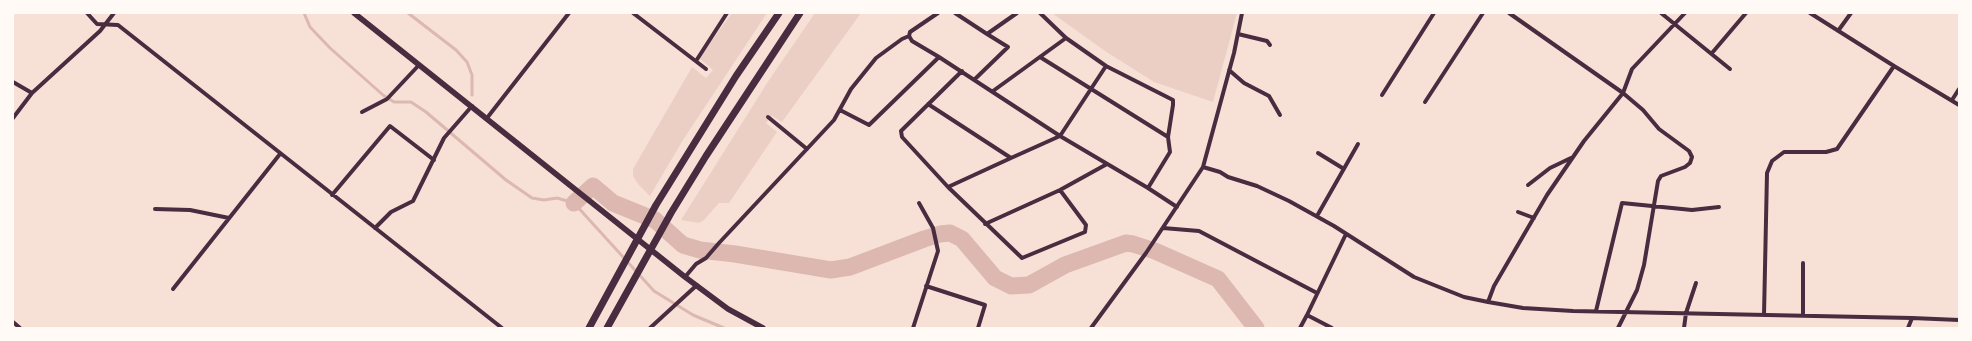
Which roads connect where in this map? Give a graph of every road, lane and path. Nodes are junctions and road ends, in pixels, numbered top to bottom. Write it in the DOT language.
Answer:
graph roads {
  1 [pos="87,13"];
  2 [pos="114,13"];
  3 [pos="354,13"];
  4 [pos="569,13"];
  5 [pos="633,13"];
  6 [pos="726,13"];
  7 [pos="779,13"];
  8 [pos="800,13"];
  9 [pos="938,13"];
  10 [pos="955,13"];
  11 [pos="1016,13"];
  12 [pos="1040,13"];
  13 [pos="1242,13"];
  14 [pos="1434,13"];
  15 [pos="1483,13"];
  16 [pos="1509,13"];
  17 [pos="1661,13"];
  18 [pos="1685,13"];
  19 [pos="1746,13"];
  20 [pos="1810,13"];
  21 [pos="1851,13"];
  22 [pos="106,24"];
  23 [pos="1675,24"];
  24 [pos="1838,31"];
  25 [pos="987,34"];
  26 [pos="1238,34"];
  27 [pos="909,36"];
  28 [pos="1066,38"];
  29 [pos="1270,45"];
  30 [pos="1712,54"];
  31 [pos="939,57"];
  32 [pos="1040,57"];
  33 [pos="696,61"];
  34 [pos="420,65"];
  35 [pos="1106,66"];
  36 [pos="1894,66"];
  37 [pos="706,69"];
  38 [pos="1730,69"];
  39 [pos="1230,70"];
  40 [pos="962,71"];
  41 [pos="975,79"];
  42 [pos="13,82"];
  43 [pos="1092,89"];
  44 [pos="1959,89"];
  45 [pos="993,91"];
  46 [pos="32,93"];
  47 [pos="1623,93"];
  48 [pos="1382,95"];
  49 [pos="1952,100"];
  50 [pos="1425,102"];
  51 [pos="928,104"];
  52 [pos="1959,105"];
  53 [pos="472,106"];
  54 [pos="840,110"];
  55 [pos="362,112"];
  56 [pos="1280,115"];
  57 [pos="768,117"];
  58 [pos="13,118"];
  59 [pos="487,118"];
  60 [pos="1060,136"];
  61 [pos="1168,137"];
  62 [pos="1358,144"];
  63 [pos="807,149"];
  64 [pos="1318,152"];
  65 [pos="280,154"];
  66 [pos="1574,156"];
  67 [pos="1011,158"];
  68 [pos="434,160"];
  69 [pos="1107,164"];
  70 [pos="1203,167"];
  71 [pos="1344,169"];
  72 [pos="1528,185"];
  73 [pos="948,187"];
  74 [pos="1148,188"];
  75 [pos="1060,190"];
  76 [pos="332,195"];
  77 [pos="919,203"];
  78 [pos="1177,206"];
  79 [pos="1654,206"];
  80 [pos="1719,207"];
  81 [pos="155,209"];
  82 [pos="1518,212"];
  83 [pos="1317,216"];
  84 [pos="229,218"];
  85 [pos="1534,218"];
  86 [pos="985,224"];
  87 [pos="375,228"];
  88 [pos="1163,228"];
  89 [pos="1346,234"];
  90 [pos="1803,263"];
  91 [pos="685,277"];
  92 [pos="1696,283"];
  93 [pos="696,285"];
  94 [pos="926,286"];
  95 [pos="174,289"];
  96 [pos="1317,293"];
  97 [pos="1488,302"];
  98 [pos="1596,311"];
  99 [pos="1625,313"];
  100 [pos="1686,313"];
  101 [pos="1764,314"];
  102 [pos="1307,315"];
  103 [pos="1803,315"];
  104 [pos="1912,318"];
  105 [pos="1959,320"];
  106 [pos="13,322"];
  107 [pos="20,328"];
  108 [pos="502,328"];
  109 [pos="589,328"];
  110 [pos="607,328"];
  111 [pos="650,328"];
  112 [pos="763,328"];
  113 [pos="913,328"];
  114 [pos="978,328"];
  115 [pos="1091,328"];
  116 [pos="1300,328"];
  117 [pos="1332,328"];
  118 [pos="1618,328"];
  119 [pos="1684,328"];
  120 [pos="1908,328"];
  1 -- 22 [label="street"];
  2 -- 22 [label="street"];
  3 -- 34 [label="main road"];
  4 -- 59 [label="street"];
  5 -- 33 [label="street"];
  6 -- 33 [label="street"];
  7 -- 109 [label="highway"];
  8 -- 110 [label="highway"];
  9 -- 27 [label="street"];
  10 -- 25 [label="street"];
  11 -- 25 [label="street"];
  12 -- 28 [label="street"];
  13 -- 26 [label="street"];
  14 -- 48 [label="street"];
  15 -- 50 [label="street"];
  16 -- 47 [label="street"];
  17 -- 23 [label="street"];
  18 -- 23 [label="street"];
  19 -- 30 [label="street"];
  20 -- 24 [label="street"];
  21 -- 24 [label="street"];
  22 -- 46 [label="street"];
  22 -- 65 [label="street"];
  23 -- 30 [label="street"];
  23 -- 47 [label="street"];
  24 -- 36 [label="street"];
  25 -- 41 [label="street"];
  26 -- 29 [label="street"];
  26 -- 39 [label="street"];
  27 -- 31 [label="street"];
  27 -- 54 [label="street"];
  28 -- 32 [label="street"];
  28 -- 35 [label="street"];
  30 -- 38 [label="street"];
  31 -- 40 [label="street"];
  31 -- 54 [label="street"];
  32 -- 43 [label="street"];
  32 -- 45 [label="street"];
  33 -- 37 [label="street"];
  34 -- 53 [label="main road"];
  34 -- 55 [label="street"];
  35 -- 43 [label="street"];
  35 -- 61 [label="street"];
  36 -- 49 [label="street"];
  36 -- 101 [label="street"];
  39 -- 56 [label="street"];
  39 -- 70 [label="street"];
  40 -- 41 [label="street"];
  40 -- 51 [label="street"];
  41 -- 45 [label="street"];
  42 -- 46 [label="street"];
  43 -- 60 [label="street"];
  43 -- 61 [label="street"];
  44 -- 49 [label="street"];
  45 -- 60 [label="street"];
  46 -- 58 [label="street"];
  47 -- 66 [label="street"];
  47 -- 79 [label="street"];
  49 -- 52 [label="street"];
  51 -- 67 [label="street"];
  51 -- 73 [label="street"];
  53 -- 59 [label="main road"];
  53 -- 68 [label="street"];
  54 -- 63 [label="street"];
  57 -- 63 [label="street"];
  59 -- 91 [label="main road"];
  60 -- 67 [label="street"];
  60 -- 69 [label="street"];
  61 -- 74 [label="street"];
  62 -- 71 [label="street"];
  63 -- 91 [label="street"];
  64 -- 71 [label="street"];
  65 -- 76 [label="street"];
  65 -- 84 [label="street"];
  66 -- 72 [label="street"];
  66 -- 85 [label="street"];
  67 -- 73 [label="street"];
  68 -- 76 [label="street"];
  68 -- 87 [label="street"];
  69 -- 74 [label="street"];
  69 -- 75 [label="street"];
  70 -- 78 [label="street"];
  70 -- 83 [label="street"];
  71 -- 83 [label="street"];
  73 -- 86 [label="street"];
  74 -- 78 [label="street"];
  75 -- 86 [label="street"];
  75 -- 86 [label="street"];
  76 -- 87 [label="street"];
  77 -- 94 [label="street"];
  78 -- 88 [label="street"];
  79 -- 80 [label="street"];
  79 -- 98 [label="street"];
  79 -- 99 [label="street"];
  81 -- 84 [label="street"];
  82 -- 85 [label="street"];
  83 -- 89 [label="street"];
  84 -- 95 [label="street"];
  85 -- 97 [label="street"];
  87 -- 108 [label="street"];
  88 -- 96 [label="street"];
  88 -- 115 [label="street"];
  89 -- 96 [label="street"];
  89 -- 97 [label="street"];
  90 -- 103 [label="street"];
  91 -- 93 [label="main road"];
  92 -- 100 [label="street"];
  93 -- 111 [label="street"];
  93 -- 112 [label="main road"];
  94 -- 113 [label="street"];
  94 -- 114 [label="street"];
  96 -- 102 [label="street"];
  97 -- 98 [label="street"];
  98 -- 99 [label="street"];
  99 -- 100 [label="street"];
  99 -- 118 [label="street"];
  100 -- 101 [label="street"];
  100 -- 119 [label="street"];
  101 -- 103 [label="street"];
  102 -- 116 [label="street"];
  102 -- 117 [label="street"];
  103 -- 104 [label="street"];
  104 -- 105 [label="street"];
  104 -- 120 [label="street"];
  106 -- 107 [label="street"];
}
